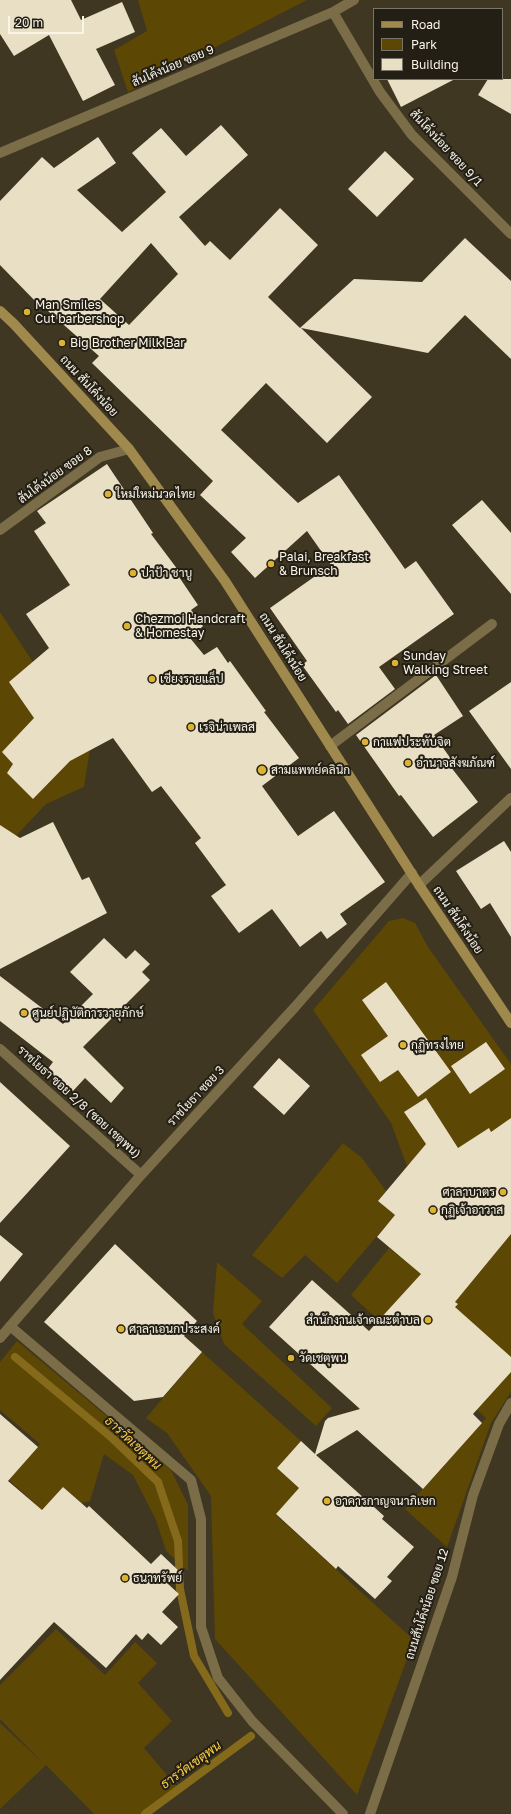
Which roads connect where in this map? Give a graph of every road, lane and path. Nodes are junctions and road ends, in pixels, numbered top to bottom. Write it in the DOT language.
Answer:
graph roads {
  1 [pos="354,0"];
  2 [pos="332,12"];
  3 [pos="0,153"];
  4 [pos="511,234"];
  5 [pos="0,311"];
  6 [pos="129,449"];
  7 [pos="0,530"];
  8 [pos="492,624"];
  9 [pos="330,746"];
  10 [pos="511,798"];
  11 [pos="412,873"];
  12 [pos="419,885"];
  13 [pos="511,1023"];
  14 [pos="0,1049"];
  15 [pos="140,1175"];
  16 [pos="10,1326"];
  17 [pos="0,1338"];
  18 [pos="511,1403"];
  19 [pos="343,1814"];
  20 [pos="370,1814"];
  1 -- 2 [label="street, สันโค้งน้อย ซอย 9"];
  2 -- 3 [label="street, สันโค้งน้อย ซอย 9"];
  2 -- 4 [label="street, สันโค้งน้อย ซอย 9/1"];
  5 -- 6 [label="street, ถนน สันโค้งน้อย"];
  6 -- 7 [label="street, สันโค้งน้อย ซอย 8"];
  6 -- 9 [label="street, ถนน สันโค้งน้อย"];
  8 -- 9 [label="street"];
  9 -- 11 [label="street, ถนน สันโค้งน้อย"];
  10 -- 12 [label="street"];
  11 -- 12 [label="street, ถนน สันโค้งน้อย"];
  11 -- 15 [label="street, ราชโยธา ซอย 3"];
  12 -- 13 [label="street, ถนน สันโค้งน้อย"];
  14 -- 15 [label="street, ราชโยธา ซอย 2/8 (ซอย เชตุพน)"];
  15 -- 16 [label="street, ราชโยธา ซอย 3"];
  16 -- 17 [label="street, ราชโยธา ซอย 3"];
  16 -- 19 [label="street"];
  18 -- 20 [label="street, ถนนสันโค้งน้อย ซอย 12"];
}
